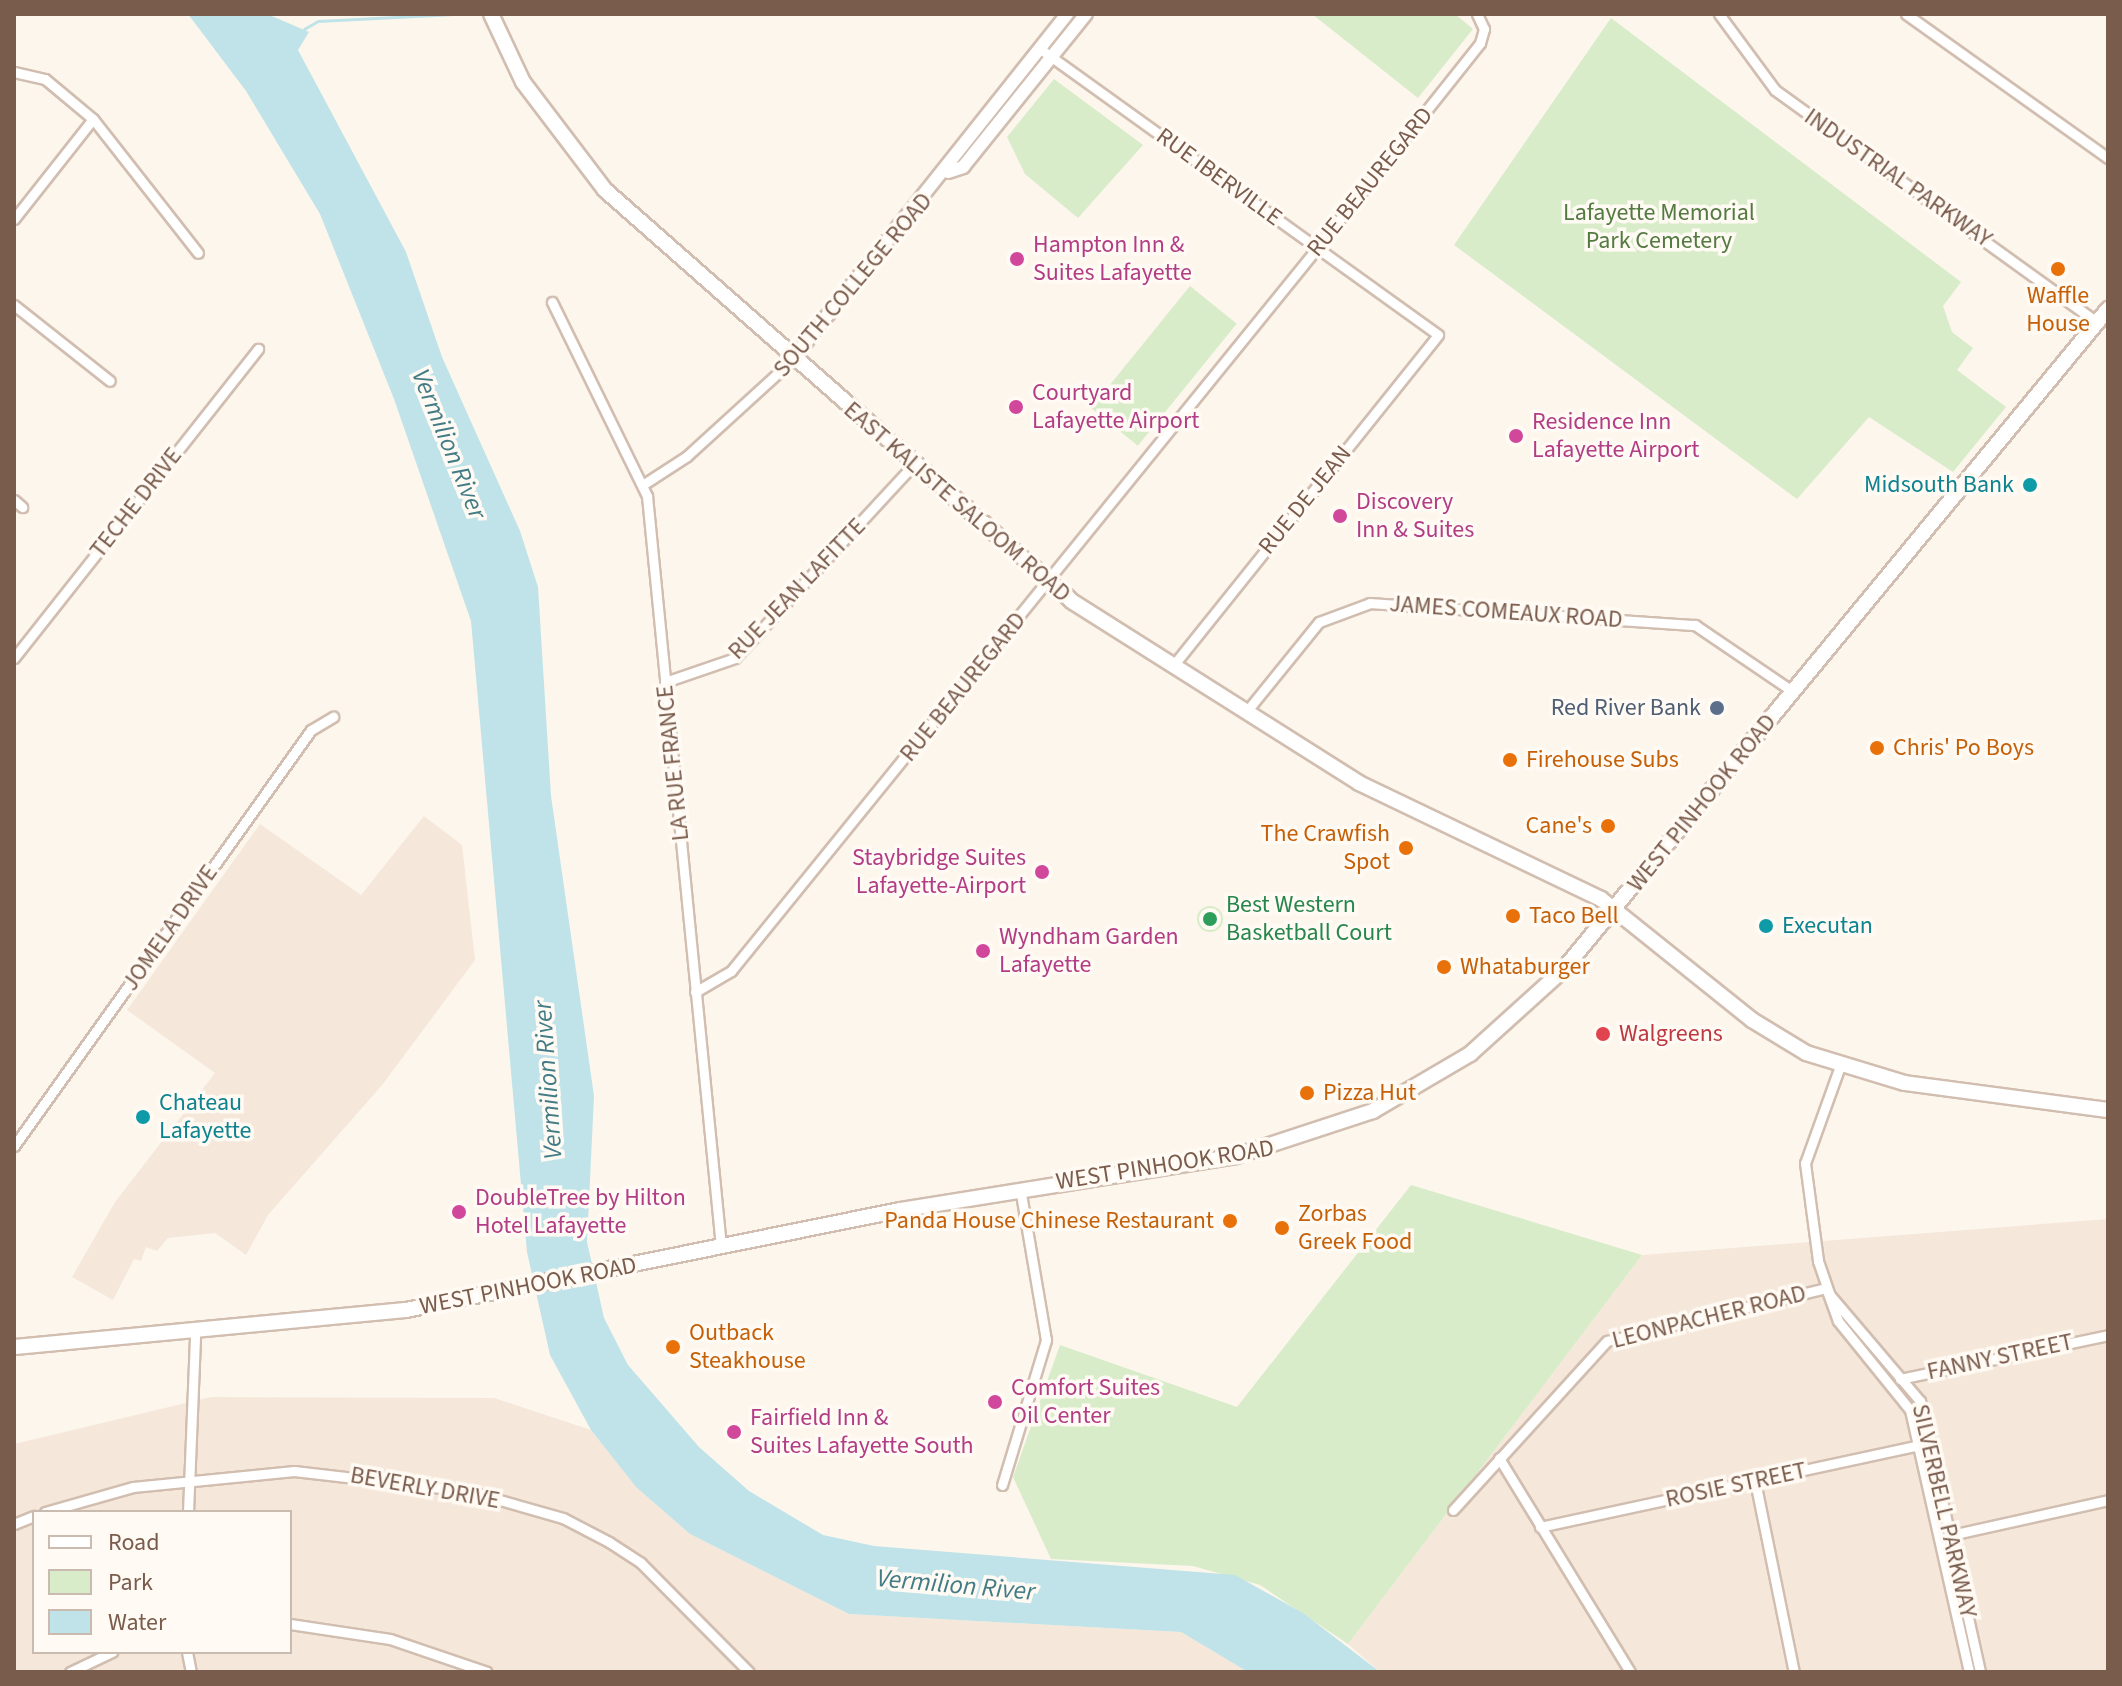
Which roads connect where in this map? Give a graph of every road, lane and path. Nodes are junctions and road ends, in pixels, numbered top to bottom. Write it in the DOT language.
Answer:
graph roads {
  1 [pos="491,14"];
  2 [pos="1067,14"];
  3 [pos="1086,14"];
  4 [pos="1477,14"];
  5 [pos="1719,14"];
  6 [pos="1906,14"];
  7 [pos="1039,48"];
  8 [pos="1053,56"];
  9 [pos="14,72"];
  10 [pos="93,119"];
  11 [pos="2108,158"];
  12 [pos="948,172"];
  13 [pos="14,219"];
  14 [pos="1317,248"];
  15 [pos="198,253"];
  16 [pos="552,302"];
  17 [pos="14,305"];
  18 [pos="2108,309"];
  19 [pos="2097,322"];
  20 [pos="1438,335"];
  21 [pos="258,349"];
  22 [pos="792,360"];
  23 [pos="110,381"];
  24 [pos="912,466"];
  25 [pos="644,484"];
  26 [pos="1046,584"];
  27 [pos="14,658"];
  28 [pos="1173,666"];
  29 [pos="665,682"];
  30 [pos="1792,691"];
  31 [pos="1246,712"];
  32 [pos="333,717"];
  33 [pos="1616,909"];
  34 [pos="695,992"];
  35 [pos="1840,1066"];
  36 [pos="2108,1110"];
  37 [pos="14,1146"];
  38 [pos="1020,1188"];
  39 [pos="721,1246"];
  40 [pos="1826,1288"];
  41 [pos="195,1335"];
  42 [pos="2108,1335"];
  43 [pos="14,1347"];
  44 [pos="1904,1378"];
  45 [pos="1893,1381"];
  46 [pos="1933,1443"];
  47 [pos="1920,1446"];
  48 [pos="1499,1458"];
  49 [pos="189,1479"];
  50 [pos="1755,1481"];
  51 [pos="1002,1485"];
  52 [pos="2108,1500"];
  53 [pos="54,1510"];
  54 [pos="188,1510"];
  55 [pos="1453,1510"];
  56 [pos="1540,1527"];
  57 [pos="1951,1535"];
  58 [pos="1940,1538"];
  59 [pos="292,1624"];
  60 [pos="108,1654"];
  61 [pos="70,1672"];
  62 [pos="487,1672"];
  63 [pos="749,1672"];
  64 [pos="1630,1672"];
  65 [pos="1794,1672"];
  66 [pos="1969,1672"];
  67 [pos="1980,1672"];
  1 -- 22 [label="main road, EAST KALISTE SALOOM ROAD"];
  2 -- 7 [label="street, SOUTH COLLEGE ROAD"];
  3 -- 8 [label="street, SOUTH COLLEGE ROAD"];
  4 -- 14 [label="street, RUE BEAUREGARD"];
  5 -- 19 [label="street, INDUSTRIAL PARKWAY"];
  6 -- 11 [label="street"];
  7 -- 8 [label="street, RUE IBERVILLE"];
  7 -- 12 [label="street, SOUTH COLLEGE ROAD"];
  8 -- 12 [label="street, SOUTH COLLEGE ROAD"];
  8 -- 14 [label="street, RUE IBERVILLE"];
  9 -- 10 [label="street"];
  10 -- 13 [label="street"];
  10 -- 15 [label="street"];
  12 -- 22 [label="street, SOUTH COLLEGE ROAD"];
  14 -- 20 [label="street, RUE IBERVILLE"];
  14 -- 26 [label="street, RUE BEAUREGARD"];
  16 -- 25 [label="street, LA RUE FRANCE"];
  17 -- 23 [label="street"];
  18 -- 19 [label="main road, WEST PINHOOK ROAD"];
  19 -- 30 [label="main road, WEST PINHOOK ROAD"];
  20 -- 28 [label="street, RUE DE JEAN"];
  21 -- 27 [label="street, TECHE DRIVE"];
  22 -- 24 [label="main road, EAST KALISTE SALOOM ROAD"];
  22 -- 25 [label="street, SOUTH COLLEGE ROAD"];
  24 -- 26 [label="main road, EAST KALISTE SALOOM ROAD"];
  24 -- 29 [label="street, RUE JEAN LAFITTE"];
  25 -- 29 [label="street, LA RUE FRANCE"];
  26 -- 28 [label="main road, EAST KALISTE SALOOM ROAD"];
  26 -- 34 [label="street, RUE BEAUREGARD"];
  28 -- 31 [label="main road, EAST KALISTE SALOOM ROAD"];
  29 -- 34 [label="street, LA RUE FRANCE"];
  30 -- 31 [label="street, JAMES COMEAUX ROAD"];
  30 -- 33 [label="main road, WEST PINHOOK ROAD"];
  31 -- 33 [label="main road, EAST KALISTE SALOOM ROAD"];
  32 -- 37 [label="street, JOMELA DRIVE"];
  33 -- 35 [label="main road, EAST KALISTE SALOOM ROAD"];
  33 -- 38 [label="main road, WEST PINHOOK ROAD"];
  34 -- 39 [label="street, LA RUE FRANCE"];
  35 -- 36 [label="main road, EAST KALISTE SALOOM ROAD"];
  35 -- 40 [label="street, SILVERBELL PARKWAY"];
  38 -- 39 [label="main road, WEST PINHOOK ROAD"];
  38 -- 51 [label="street"];
  39 -- 41 [label="main road, WEST PINHOOK ROAD"];
  40 -- 44 [label="street, SILVERBELL PARKWAY"];
  40 -- 45 [label="street, SILVERBELL PARKWAY"];
  40 -- 48 [label="street, LEONPACHER ROAD"];
  41 -- 43 [label="main road, WEST PINHOOK ROAD"];
  41 -- 49 [label="street"];
  42 -- 44 [label="street, FANNY STREET"];
  44 -- 45 [label="street, FANNY STREET"];
  44 -- 46 [label="street, SILVERBELL PARKWAY"];
  45 -- 47 [label="street, SILVERBELL PARKWAY"];
  46 -- 47 [label="street, ROSIE STREET"];
  46 -- 57 [label="street, SILVERBELL PARKWAY"];
  47 -- 50 [label="street, ROSIE STREET"];
  47 -- 58 [label="street, SILVERBELL PARKWAY"];
  48 -- 55 [label="street, LEONPACHER ROAD"];
  48 -- 56 [label="street"];
  49 -- 53 [label="street, BEVERLY DRIVE"];
  49 -- 54 [label="street"];
  49 -- 63 [label="street, BEVERLY DRIVE"];
  50 -- 56 [label="street, ROSIE STREET"];
  50 -- 65 [label="street"];
  52 -- 57 [label="street"];
  56 -- 64 [label="street"];
  57 -- 58 [label="street"];
  57 -- 67 [label="street, SILVERBELL PARKWAY"];
  58 -- 66 [label="street, SILVERBELL PARKWAY"];
  59 -- 62 [label="street"];
  60 -- 61 [label="street"];
}
